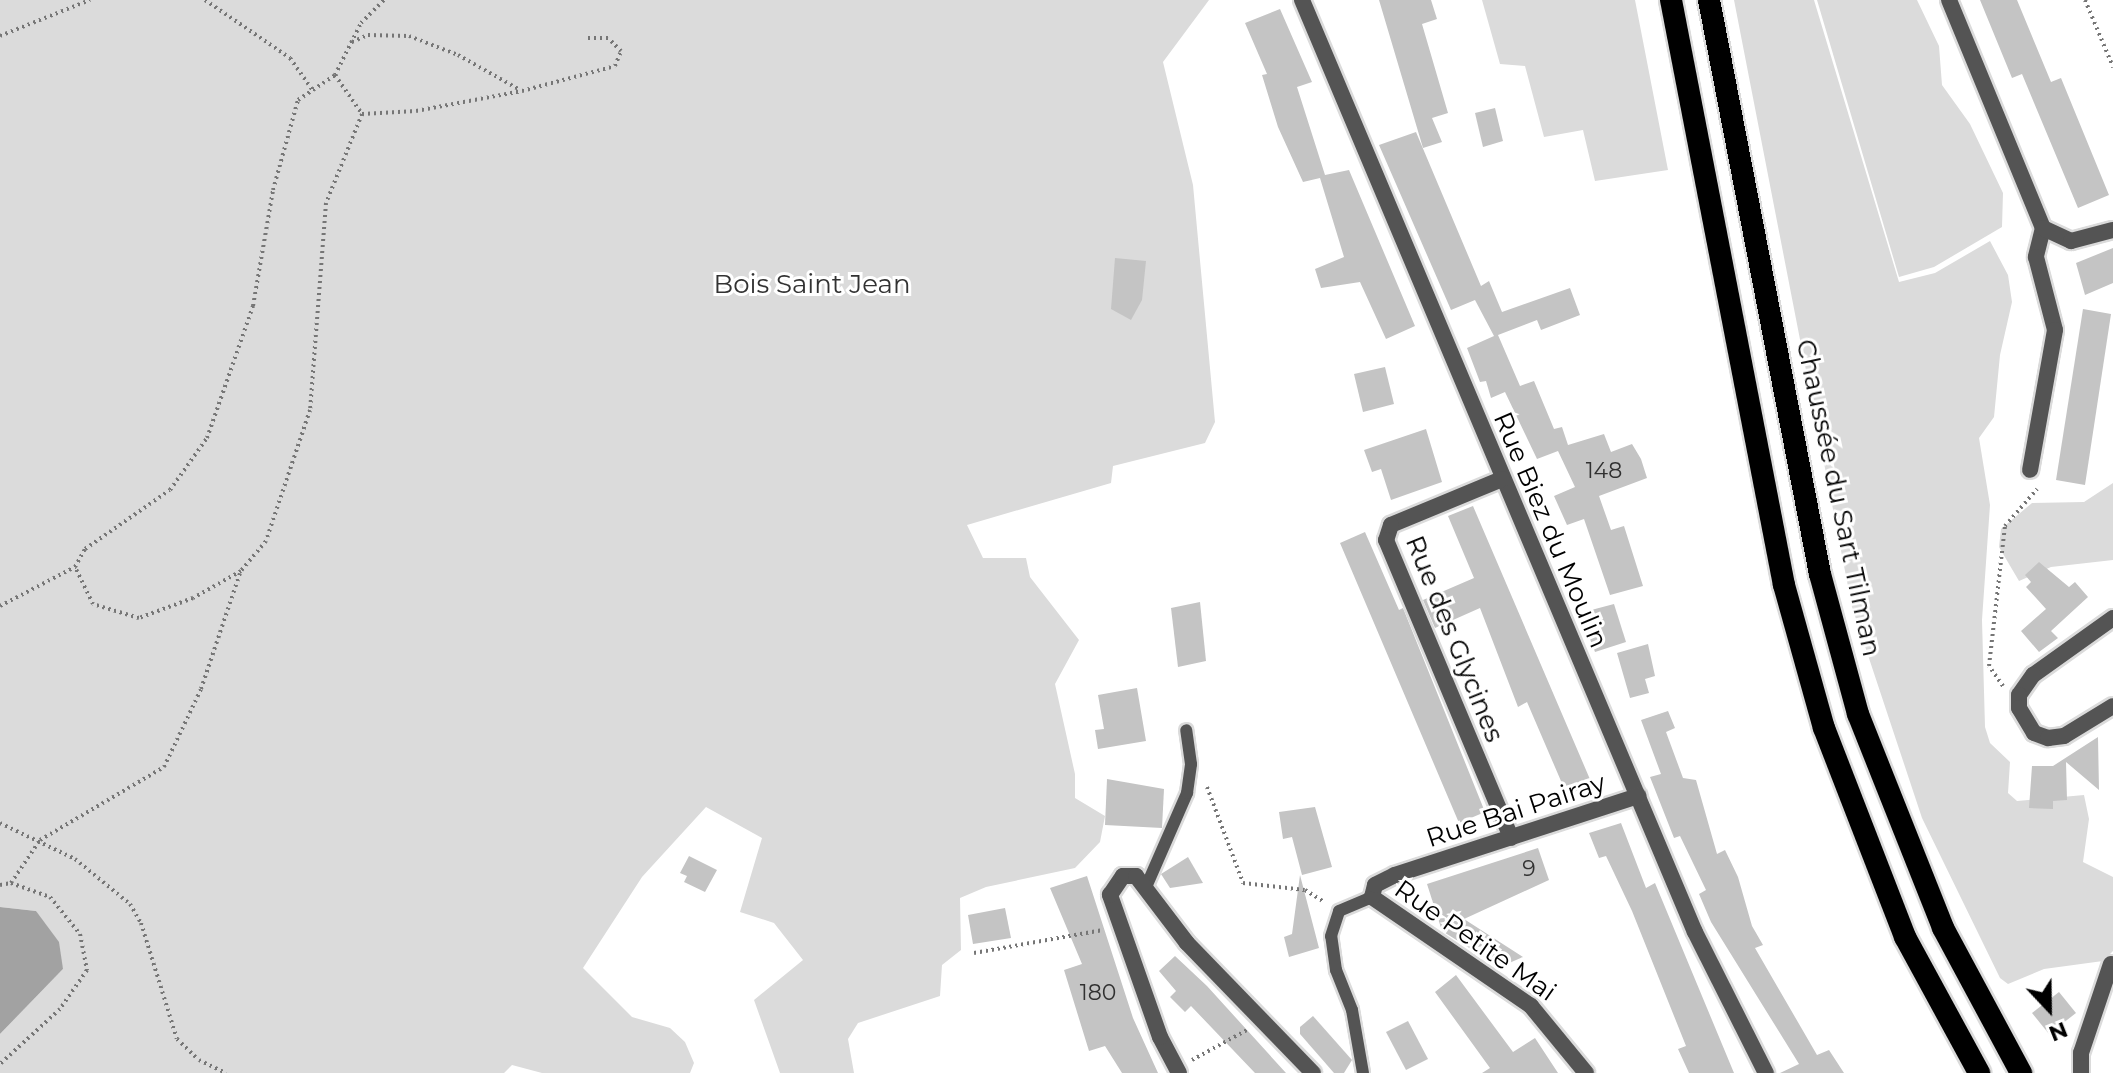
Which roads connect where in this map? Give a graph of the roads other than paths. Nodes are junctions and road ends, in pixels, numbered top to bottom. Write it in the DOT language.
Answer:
graph roads {
  1 [pos="1302,0"];
  2 [pos="1671,0"];
  3 [pos="1709,0"];
  4 [pos="1949,0"];
  5 [pos="2043,228"];
  6 [pos="2113,230"];
  7 [pos="2036,475"];
  8 [pos="1502,479"];
  9 [pos="2113,618"];
  10 [pos="2113,706"];
  11 [pos="1186,730"];
  12 [pos="1638,796"];
  13 [pos="1511,838"];
  14 [pos="1146,887"];
  15 [pos="1372,897"];
  16 [pos="2111,964"];
  17 [pos="1178,1071"];
  18 [pos="1313,1073"];
  19 [pos="1363,1073"];
  20 [pos="1586,1073"];
  21 [pos="1766,1073"];
  22 [pos="1979,1073"];
  23 [pos="2021,1073"];
  24 [pos="2081,1073"];
  1 -- 8 [label="street, Rue Biez du Moulin"];
  2 -- 22 [label="highway"];
  3 -- 23 [label="highway, Chaussée du Sart Tilman"];
  4 -- 5 [label="street"];
  5 -- 6 [label="street"];
  5 -- 7 [label="street"];
  8 -- 12 [label="street, Rue Biez du Moulin"];
  8 -- 13 [label="street, Rue des Glycines"];
  9 -- 10 [label="street"];
  11 -- 14 [label="lane"];
  12 -- 13 [label="street, Rue Bai Pairay"];
  12 -- 21 [label="street, Rue Biez du Moulin"];
  13 -- 15 [label="street, Rue Bai Pairay"];
  14 -- 17 [label="street"];
  14 -- 18 [label="street"];
  15 -- 19 [label="lane, Rue Petite Mai"];
  15 -- 20 [label="street, Rue Petite Mai"];
  16 -- 24 [label="street"];
}
